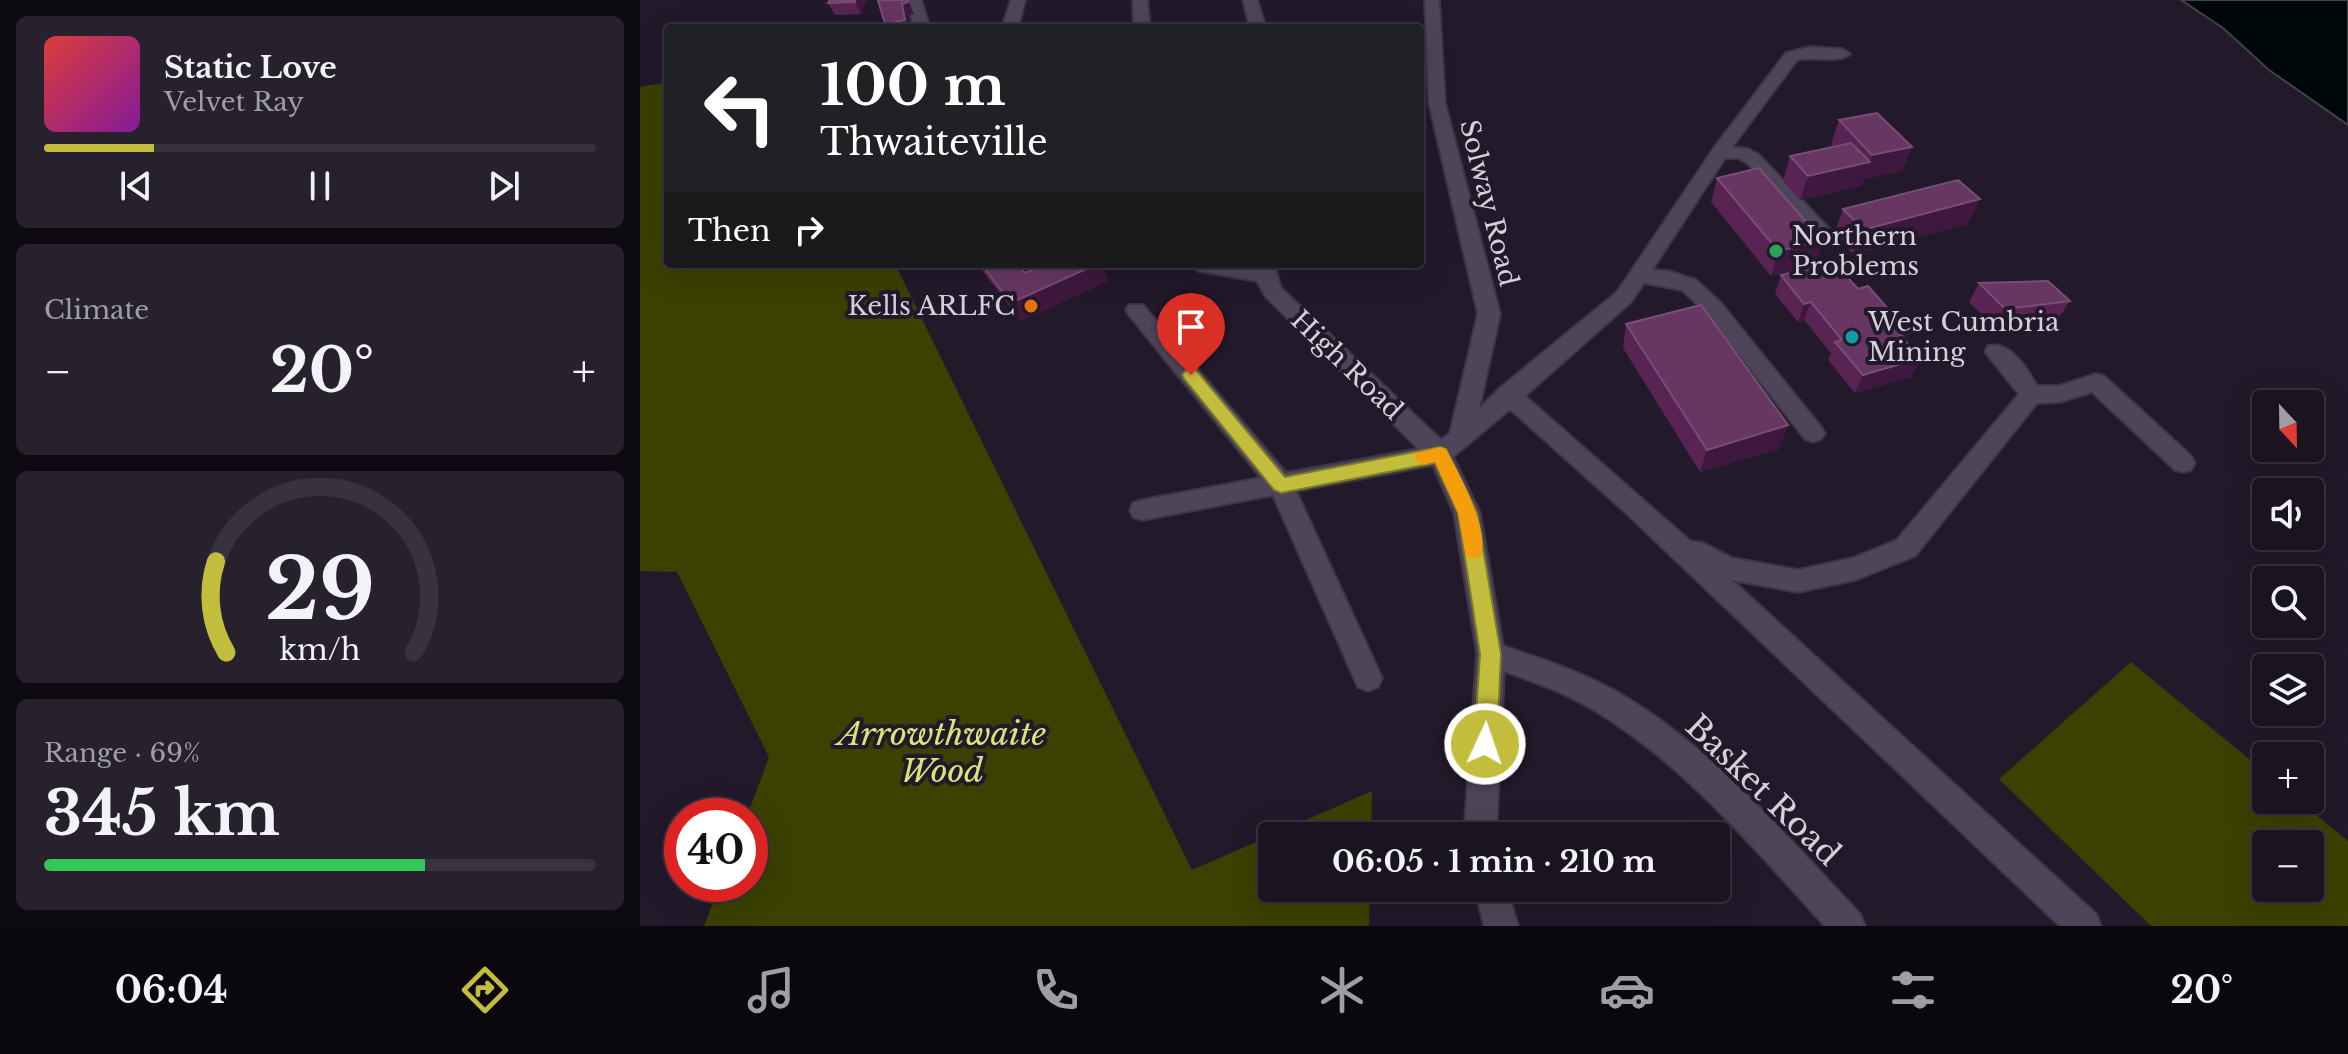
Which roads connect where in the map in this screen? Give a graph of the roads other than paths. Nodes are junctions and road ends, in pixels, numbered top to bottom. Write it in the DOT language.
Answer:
graph roads {
  1 [pos="914,0"];
  2 [pos="1018,0"];
  3 [pos="1140,0"];
  4 [pos="1250,0"];
  5 [pos="1432,0"];
  6 [pos="921,24"];
  7 [pos="1011,24"];
  8 [pos="1142,24"];
  9 [pos="1257,24"];
  10 [pos="1842,54"];
  11 [pos="1429,105"];
  12 [pos="1720,152"];
  13 [pos="1830,241"];
  14 [pos="1242,268"];
  15 [pos="1264,270"];
  16 [pos="1640,276"];
  17 [pos="1136,310"];
  18 [pos="1996,352"];
  19 [pos="1508,394"];
  20 [pos="2031,395"];
  21 [pos="1813,433"];
  22 [pos="1461,438"];
  23 [pos="1440,454"];
  24 [pos="2183,463"];
  25 [pos="1281,485"];
  26 [pos="1142,510"];
  27 [pos="1670,539"];
  28 [pos="1491,654"];
  29 [pos="1368,678"];
  30 [pos="1481,822"];
  31 [pos="1495,902"];
  32 [pos="1501,926"];
  33 [pos="1848,926"];
  34 [pos="2084,926"];
  1 -- 6 [label="street"];
  2 -- 7 [label="street"];
  3 -- 8 [label="street"];
  4 -- 9 [label="street"];
  5 -- 11 [label="street, Solway Road"];
  10 -- 12 [label="street"];
  11 -- 22 [label="street, Solway Road"];
  12 -- 13 [label="street"];
  12 -- 16 [label="street"];
  14 -- 15 [label="street"];
  15 -- 23 [label="street, High Road"];
  16 -- 19 [label="street"];
  16 -- 21 [label="street"];
  17 -- 25 [label="street"];
  18 -- 20 [label="street"];
  19 -- 22 [label="street"];
  19 -- 27 [label="street"];
  20 -- 24 [label="street"];
  20 -- 27 [label="street"];
  22 -- 23 [label="street"];
  23 -- 25 [label="street"];
  23 -- 28 [label="street, High Road"];
  25 -- 26 [label="street"];
  25 -- 29 [label="street"];
  27 -- 34 [label="street"];
  28 -- 30 [label="street, High Road"];
  28 -- 33 [label="street, Basket Road"];
  31 -- 32 [label="street"];
}
